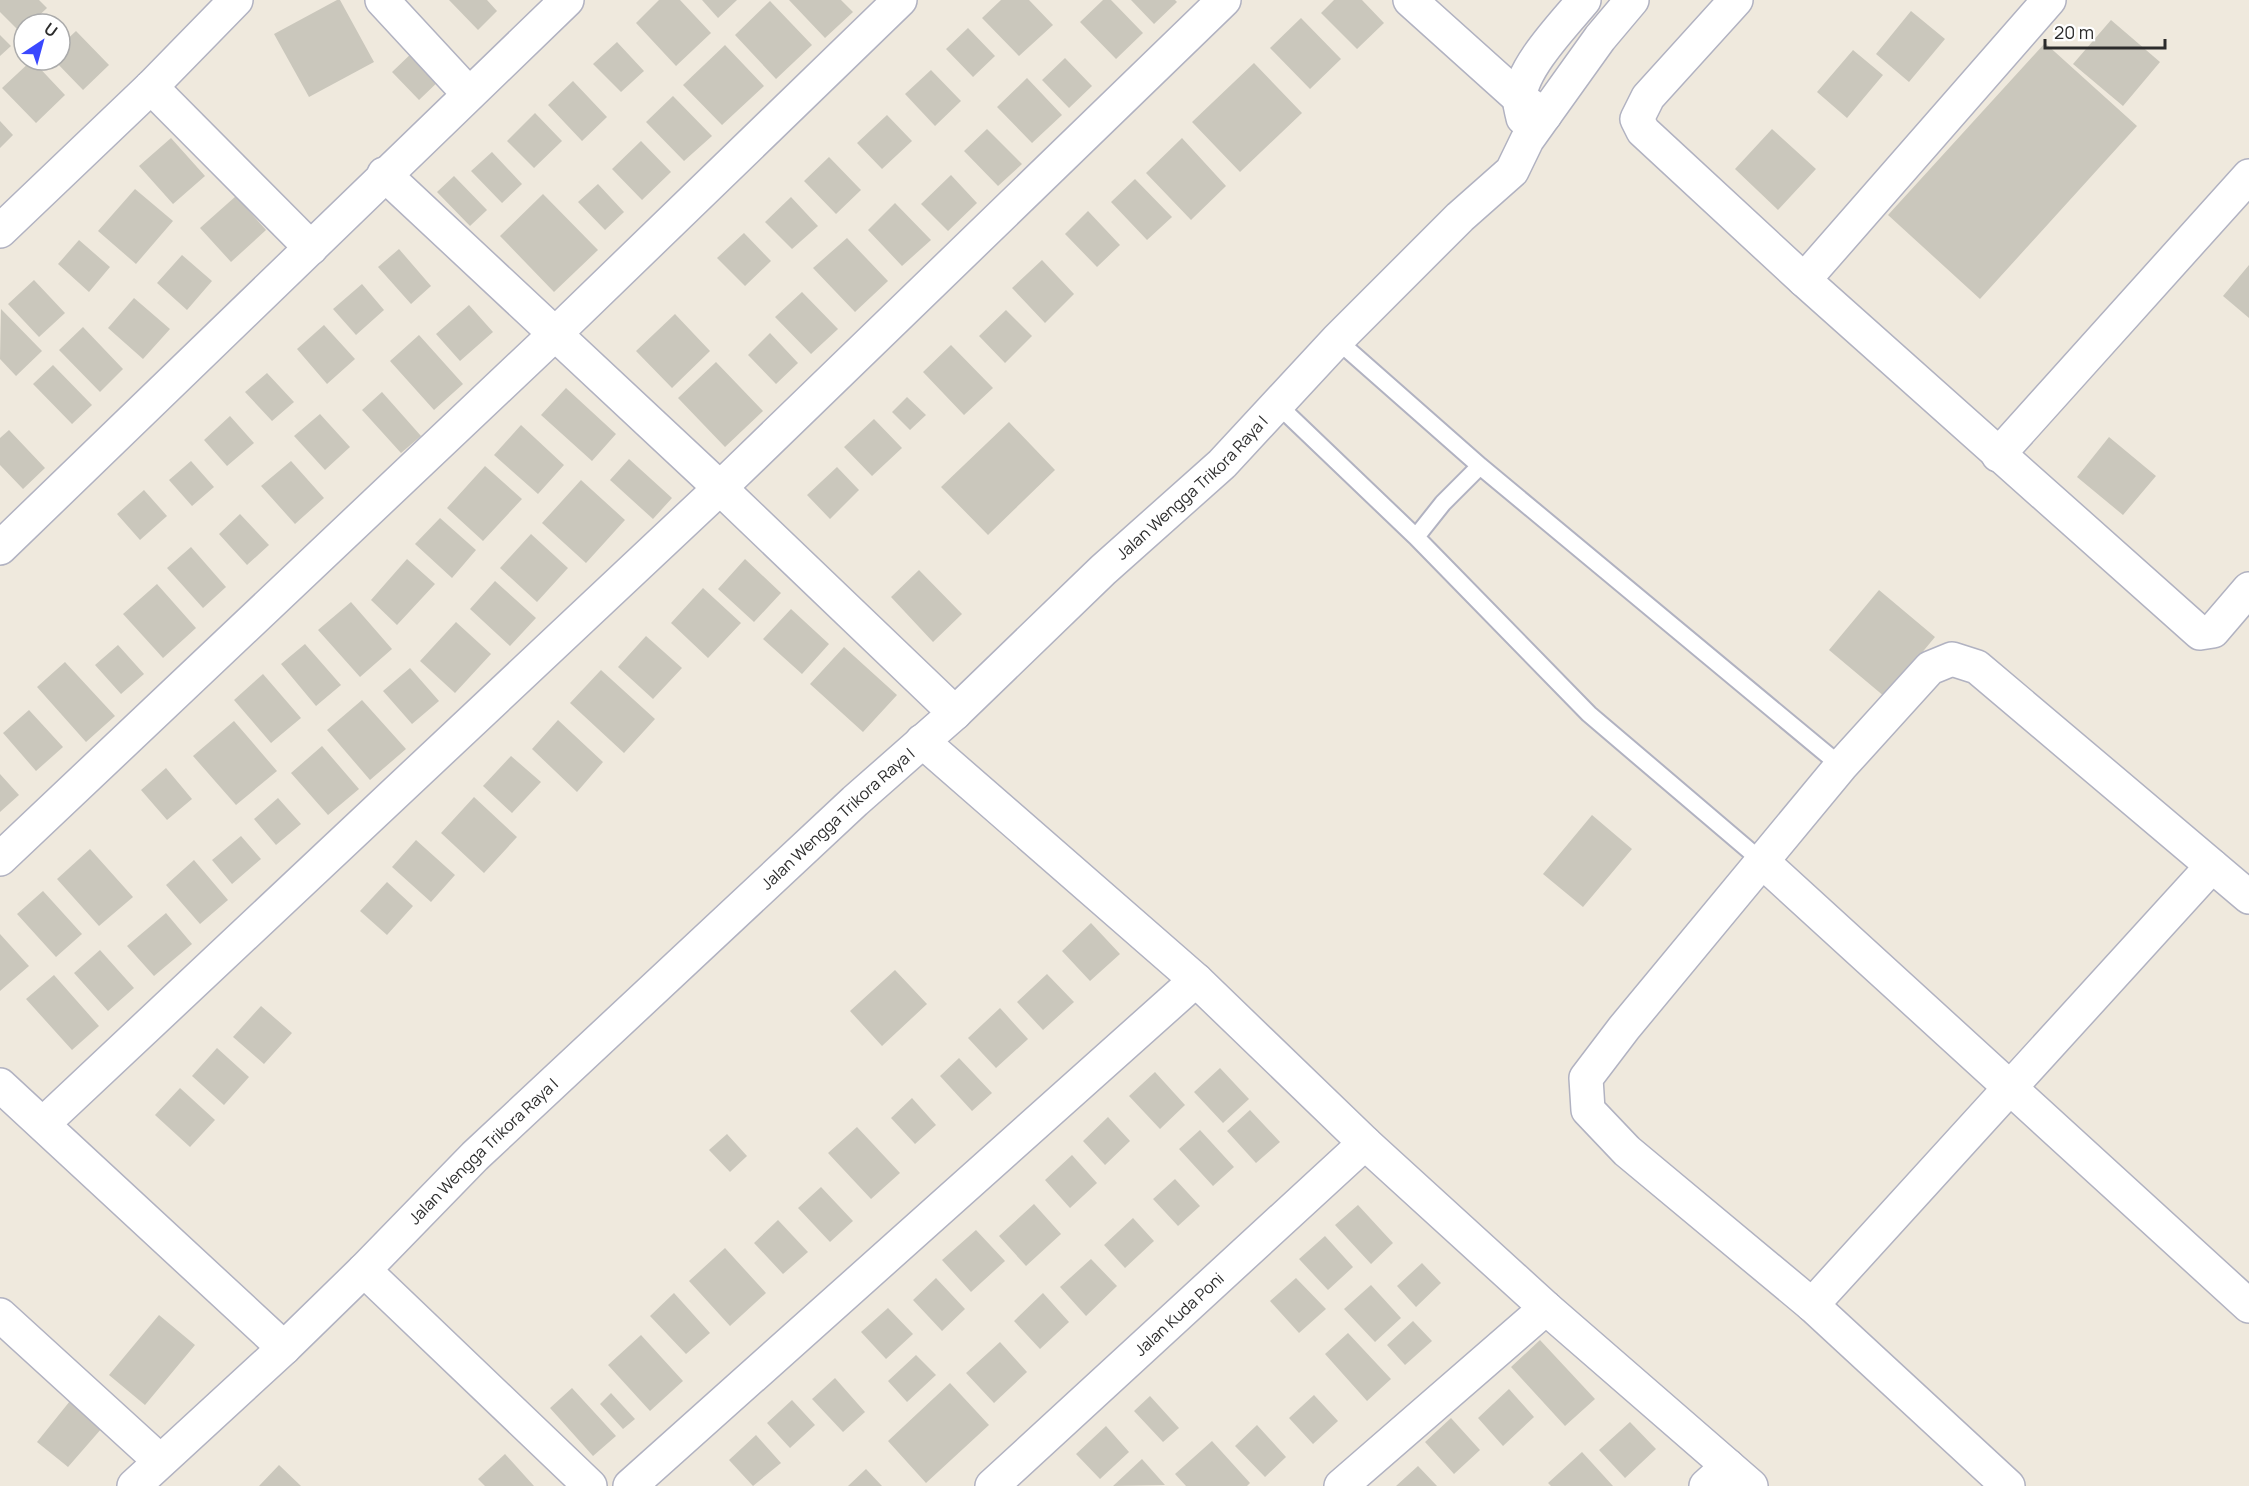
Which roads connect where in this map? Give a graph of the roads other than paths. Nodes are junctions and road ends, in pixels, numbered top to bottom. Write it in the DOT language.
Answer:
graph roads {
  1 [pos="382,0"];
  2 [pos="567,0"];
  3 [pos="900,0"];
  4 [pos="1224,0"];
  5 [pos="1410,0"];
  6 [pos="1584,0"];
  7 [pos="1632,0"];
  8 [pos="1736,0"];
  9 [pos="2049,0"];
  10 [pos="217,6"];
  11 [pos="151,87"];
  12 [pos="469,94"];
  13 [pos="1530,118"];
  14 [pos="384,174"];
  15 [pos="2249,176"];
  16 [pos="0,231"];
  17 [pos="311,248"];
  18 [pos="1804,280"];
  19 [pos="555,334"];
  20 [pos="1337,340"];
  21 [pos="1278,405"];
  22 [pos="1998,455"];
  23 [pos="1480,466"];
  24 [pos="720,488"];
  25 [pos="1416,537"];
  26 [pos="0,548"];
  27 [pos="2249,589"];
  28 [pos="955,713"];
  29 [pos="922,741"];
  30 [pos="1841,766"];
  31 [pos="0,859"];
  32 [pos="1764,862"];
  33 [pos="2212,866"];
  34 [pos="2249,897"];
  35 [pos="1196,980"];
  36 [pos="0,1084"];
  37 [pos="2012,1088"];
  38 [pos="43,1124"];
  39 [pos="1365,1143"];
  40 [pos="364,1270"];
  41 [pos="1812,1305"];
  42 [pos="2249,1306"];
  43 [pos="1546,1308"];
  44 [pos="0,1315"];
  45 [pos="284,1348"];
  46 [pos="159,1460"];
  47 [pos="1728,1479"];
  48 [pos="134,1486"];
  49 [pos="590,1486"];
  50 [pos="630,1486"];
  51 [pos="992,1486"];
  52 [pos="1341,1486"];
  53 [pos="2008,1486"];
  1 -- 12 [label="street"];
  2 -- 12 [label="street"];
  3 -- 19 [label="street"];
  4 -- 24 [label="street"];
  5 -- 13 [label="street"];
  6 -- 13 [label="street, Jalan Wengga Trikora Raya I"];
  7 -- 13 [label="street, Jalan Wengga Trikora Raya I"];
  8 -- 18 [label="street"];
  9 -- 18 [label="street"];
  10 -- 11 [label="street"];
  11 -- 16 [label="street"];
  11 -- 17 [label="street"];
  12 -- 14 [label="street"];
  13 -- 20 [label="street, Jalan Wengga Trikora Raya I"];
  14 -- 17 [label="street"];
  14 -- 19 [label="street"];
  15 -- 22 [label="street"];
  17 -- 26 [label="street"];
  18 -- 22 [label="street"];
  19 -- 24 [label="street"];
  19 -- 31 [label="street"];
  20 -- 21 [label="street, Jalan Wengga Trikora Raya I"];
  20 -- 23 [label="lane"];
  21 -- 25 [label="lane"];
  21 -- 28 [label="street, Jalan Wengga Trikora Raya I"];
  22 -- 27 [label="street"];
  23 -- 25 [label="lane"];
  23 -- 30 [label="lane"];
  24 -- 28 [label="street"];
  24 -- 38 [label="street"];
  25 -- 32 [label="lane"];
  28 -- 29 [label="street, Jalan Wengga Trikora Raya I"];
  29 -- 35 [label="street"];
  29 -- 40 [label="street, Jalan Wengga Trikora Raya I"];
  30 -- 32 [label="street"];
  30 -- 33 [label="street"];
  32 -- 37 [label="street"];
  32 -- 41 [label="street"];
  33 -- 34 [label="street"];
  33 -- 37 [label="street"];
  35 -- 39 [label="street"];
  35 -- 50 [label="street"];
  36 -- 38 [label="street"];
  37 -- 41 [label="street"];
  37 -- 42 [label="street"];
  38 -- 45 [label="street"];
  39 -- 43 [label="street"];
  39 -- 51 [label="street, Jalan Kuda Poni"];
  40 -- 45 [label="street, Jalan Wengga Trikora Raya I"];
  40 -- 49 [label="street"];
  41 -- 53 [label="street"];
  43 -- 47 [label="street"];
  43 -- 52 [label="street"];
  44 -- 46 [label="street"];
  45 -- 46 [label="street, Jalan Wengga Trikora Raya I"];
  46 -- 48 [label="street, Jalan Wengga Trikora Raya I"];
}
